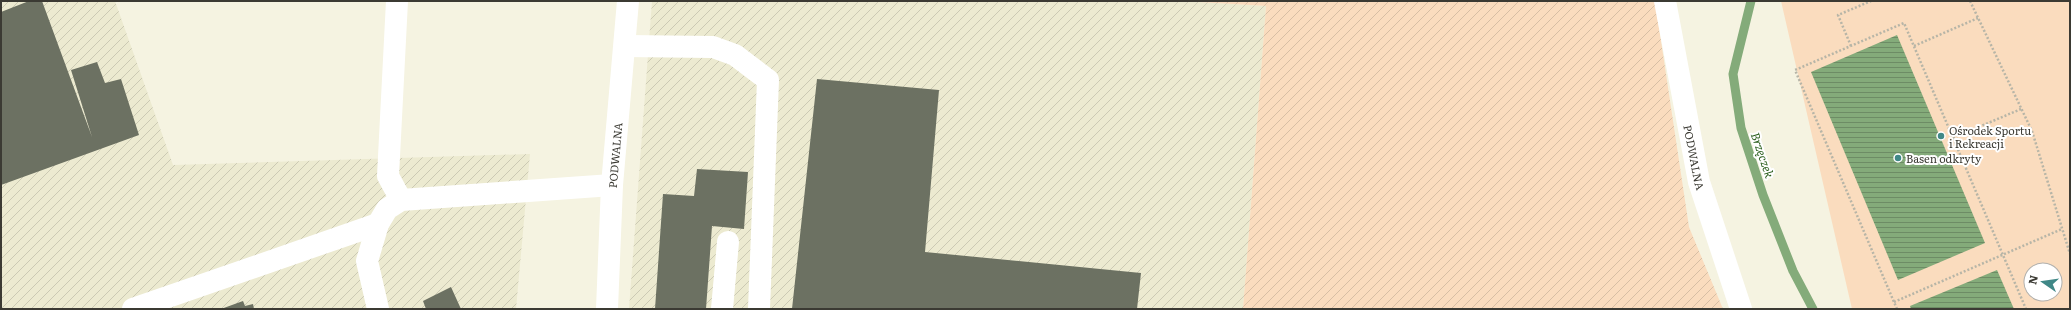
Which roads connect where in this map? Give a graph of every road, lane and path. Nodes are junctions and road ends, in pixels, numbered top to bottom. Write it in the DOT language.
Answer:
graph roads {
  1 [pos="398,1"];
  2 [pos="628,1"];
  3 [pos="1665,1"];
  4 [pos="1872,1"];
  5 [pos="1970,1"];
  6 [pos="1978,18"];
  7 [pos="625,46"];
  8 [pos="1851,46"];
  9 [pos="1914,46"];
  10 [pos="2021,109"];
  11 [pos="1953,138"];
  12 [pos="612,185"];
  13 [pos="402,200"];
  14 [pos="378,224"];
  15 [pos="2062,230"];
  16 [pos="728,242"];
  17 [pos="2070,254"];
  18 [pos="2003,255"];
  19 [pos="1894,302"];
  20 [pos="133,309"];
  21 [pos="378,309"];
  22 [pos="608,309"];
  23 [pos="722,309"];
  24 [pos="759,309"];
  25 [pos="1741,309"];
  26 [pos="1897,309"];
  27 [pos="2026,309"];
  1 -- 13 [label="street"];
  2 -- 7 [label="street, PODWALNA"];
  3 -- 25 [label="street, PODWALNA"];
  4 -- 8 [label="path"];
  5 -- 6 [label="path"];
  6 -- 9 [label="path"];
  6 -- 10 [label="path"];
  7 -- 12 [label="street, PODWALNA"];
  7 -- 24 [label="street"];
  8 -- 9 [label="path"];
  8 -- 19 [label="path"];
  9 -- 11 [label="path"];
  10 -- 11 [label="path"];
  10 -- 15 [label="path"];
  11 -- 18 [label="path"];
  12 -- 13 [label="street"];
  12 -- 22 [label="street, PODWALNA"];
  13 -- 14 [label="street"];
  14 -- 20 [label="street"];
  14 -- 21 [label="street"];
  15 -- 17 [label="path"];
  15 -- 18 [label="path"];
  16 -- 23 [label="street"];
  18 -- 19 [label="path"];
  18 -- 27 [label="path"];
  19 -- 26 [label="path"];
}
